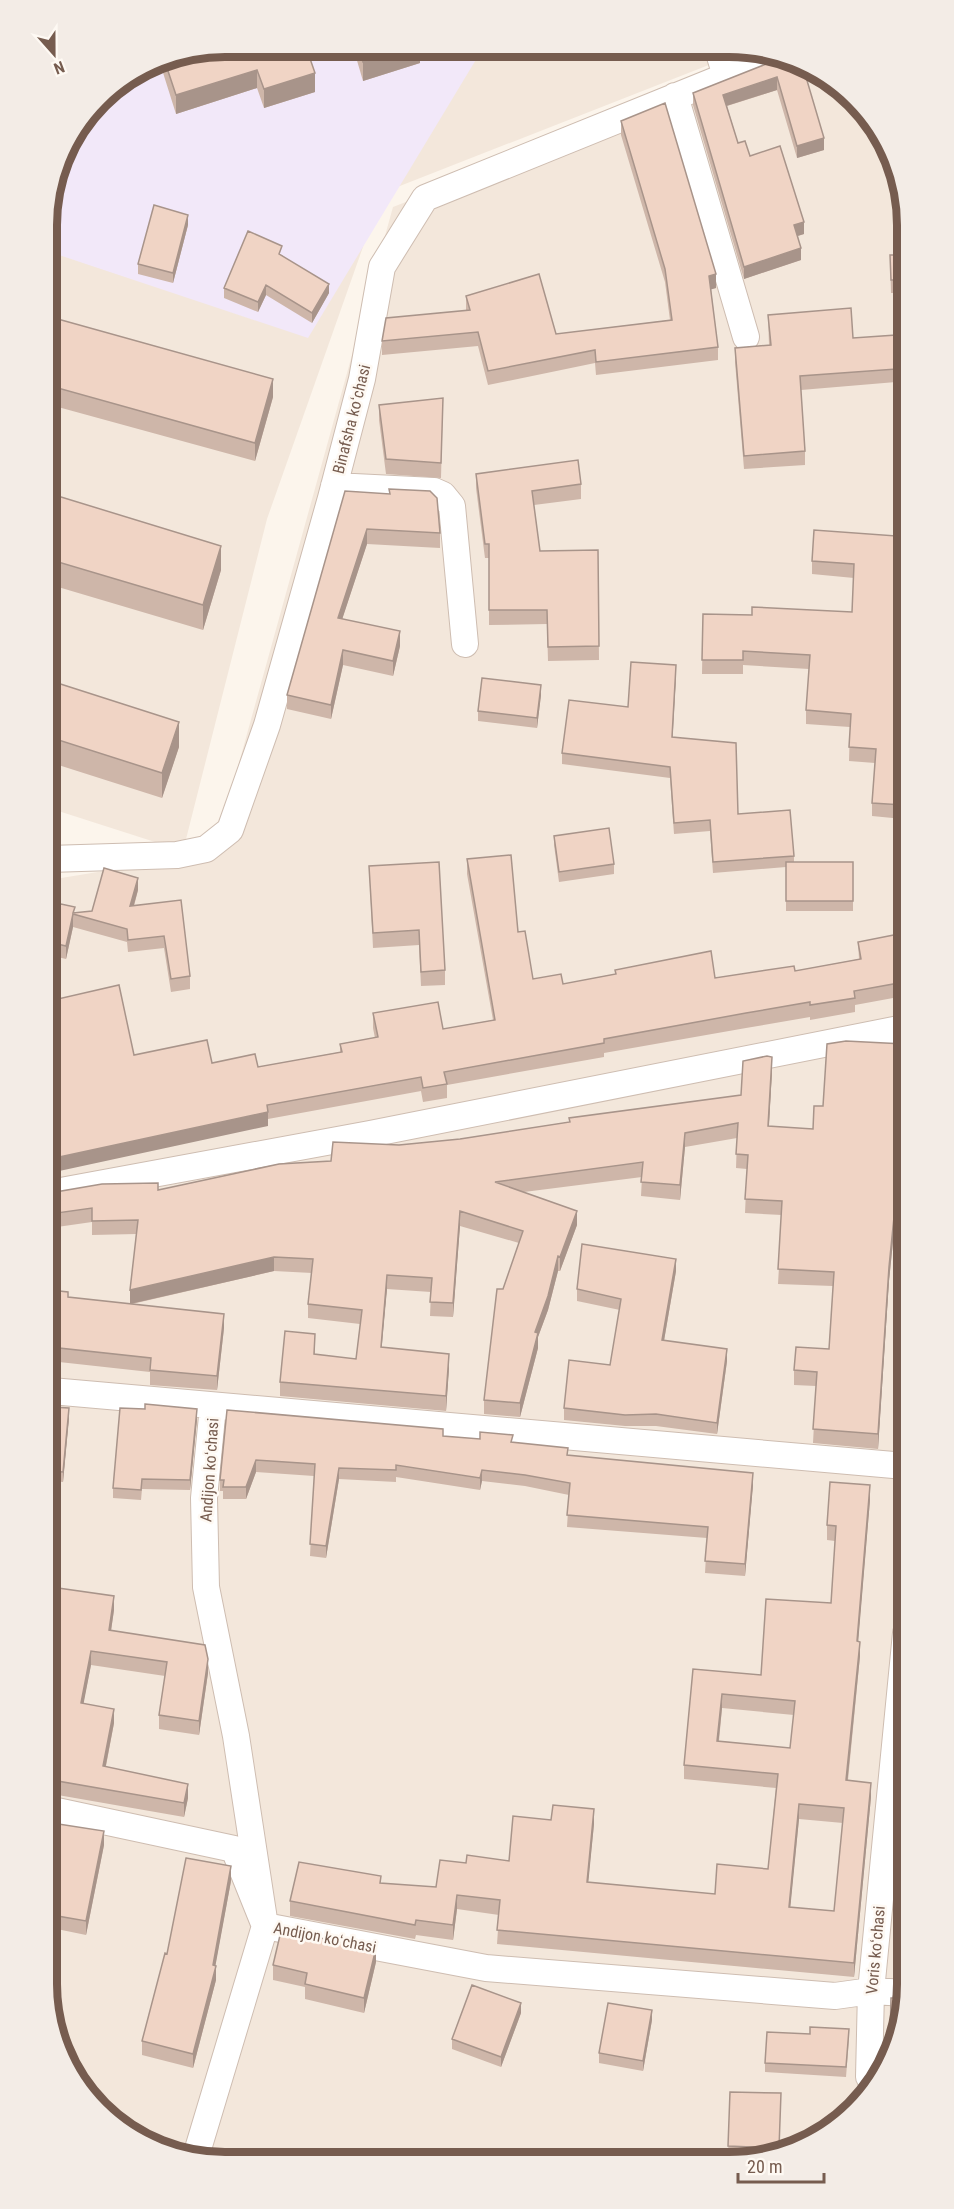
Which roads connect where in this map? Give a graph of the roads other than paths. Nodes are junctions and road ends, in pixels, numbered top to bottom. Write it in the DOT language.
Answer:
graph roads {
  1 [pos="720,57"];
  2 [pos="764,60"];
  3 [pos="726,76"];
  4 [pos="675,96"];
  5 [pos="746,337"];
  6 [pos="334,486"];
  7 [pos="465,644"];
  8 [pos="57,859"];
  9 [pos="897,1029"];
  10 [pos="57,1192"];
  11 [pos="57,1392"];
  12 [pos="213,1406"];
  13 [pos="897,1465"];
  14 [pos="897,1725"];
  15 [pos="57,1811"];
  16 [pos="265,1926"];
  17 [pos="871,1991"];
  18 [pos="897,1992"];
  19 [pos="869,2075"];
  20 [pos="198,2150"];
  1 -- 3 [label="street"];
  2 -- 3 [label="street, Binafsha koʻchasi"];
  3 -- 4 [label="street, Binafsha koʻchasi"];
  4 -- 5 [label="street"];
  4 -- 6 [label="street, Binafsha koʻchasi"];
  6 -- 7 [label="street"];
  6 -- 8 [label="street, Binafsha koʻchasi"];
  9 -- 10 [label="street"];
  11 -- 12 [label="street"];
  12 -- 13 [label="street"];
  12 -- 16 [label="street, Andijon koʻchasi"];
  14 -- 17 [label="street, Voris koʻchasi"];
  15 -- 16 [label="street"];
  16 -- 17 [label="street, Andijon koʻchasi"];
  16 -- 20 [label="street"];
  17 -- 18 [label="street, Andijon koʻchasi"];
  17 -- 19 [label="street, Voris koʻchasi"];
}
